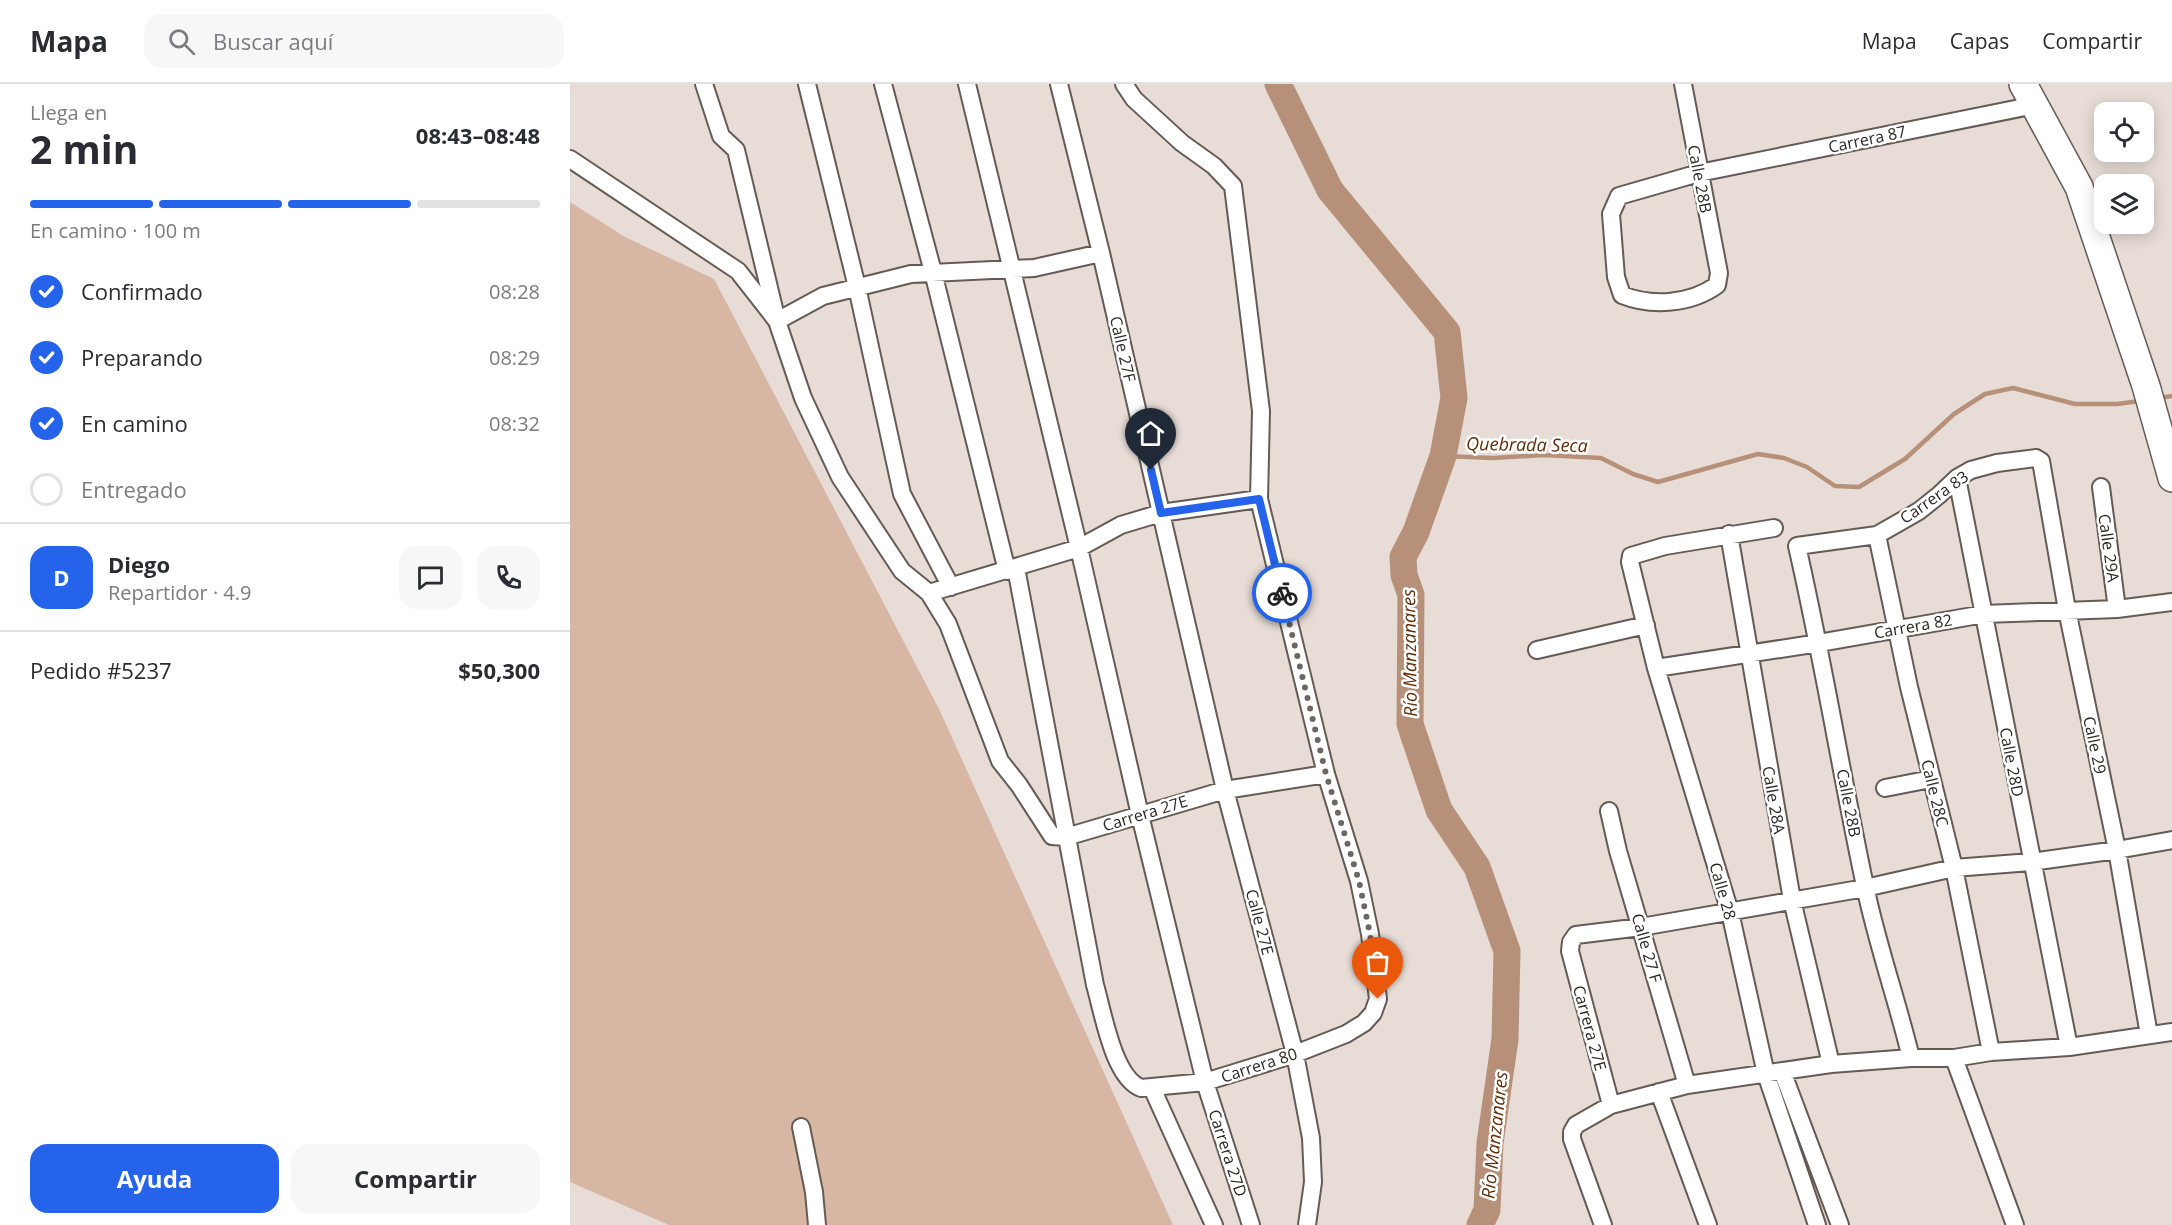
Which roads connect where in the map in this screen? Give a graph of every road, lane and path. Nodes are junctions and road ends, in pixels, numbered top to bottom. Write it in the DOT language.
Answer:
graph roads {
  1 [pos="704,84"];
  2 [pos="807,84"];
  3 [pos="883,84"];
  4 [pos="967,84"];
  5 [pos="1059,84"];
  6 [pos="1124,84"];
  7 [pos="1683,84"];
  8 [pos="2029,94"];
  9 [pos="570,159"];
  10 [pos="1699,173"];
  11 [pos="1101,253"];
  12 [pos="1011,268"];
  13 [pos="933,272"];
  14 [pos="857,287"];
  15 [pos="777,321"];
  16 [pos="2036,458"];
  17 [pos="1957,478"];
  18 [pos="2172,478"];
  19 [pos="2101,487"];
  20 [pos="1259,499"];
  21 [pos="1161,513"];
  22 [pos="1774,528"];
  23 [pos="1729,534"];
  24 [pos="1877,535"];
  25 [pos="1797,546"];
  26 [pos="1079,548"];
  27 [pos="1011,570"];
  28 [pos="951,587"];
  29 [pos="928,593"];
  30 [pos="2172,602"];
  31 [pos="2117,609"];
  32 [pos="2067,610"];
  33 [pos="1984,614"];
  34 [pos="1646,625"];
  35 [pos="1897,629"];
  36 [pos="1820,643"];
  37 [pos="1537,650"];
  38 [pos="1749,654"];
  39 [pos="1656,668"];
  40 [pos="1326,774"];
  41 [pos="1930,779"];
  42 [pos="1885,788"];
  43 [pos="1225,790"];
  44 [pos="1609,811"];
  45 [pos="1140,815"];
  46 [pos="1066,837"];
  47 [pos="2172,840"];
  48 [pos="2117,850"];
  49 [pos="2031,862"];
  50 [pos="1954,868"];
  51 [pos="1866,888"];
  52 [pos="1792,900"];
  53 [pos="1730,912"];
  54 [pos="1641,927"];
  55 [pos="2172,1032"];
  56 [pos="2149,1035"];
  57 [pos="2068,1047"];
  58 [pos="1991,1052"];
  59 [pos="1295,1054"];
  60 [pos="1911,1058"];
  61 [pos="1954,1058"];
  62 [pos="1831,1064"];
  63 [pos="1774,1073"];
  64 [pos="1205,1082"];
  65 [pos="1687,1085"];
  66 [pos="1152,1088"];
  67 [pos="1659,1092"];
  68 [pos="1611,1105"];
  69 [pos="801,1127"];
  70 [pos="817,1225"];
  71 [pos="1214,1225"];
  72 [pos="1251,1225"];
  73 [pos="1307,1225"];
  74 [pos="1603,1225"];
  75 [pos="1708,1225"];
  76 [pos="1817,1225"];
  77 [pos="1839,1225"];
  78 [pos="2015,1225"];
  1 -- 15 [label="street"];
  2 -- 14 [label="street"];
  3 -- 13 [label="street"];
  4 -- 12 [label="street, Carrera 27D"];
  5 -- 11 [label="street, Calle 27F"];
  6 -- 20 [label="street"];
  7 -- 10 [label="street, Calle 28B"];
  8 -- 10 [label="street, Carrera 87"];
  8 -- 18 [label="highway"];
  9 -- 15 [label="street"];
  10 -- 10 [label="street, Calle 28B"];
  11 -- 12 [label="street"];
  11 -- 21 [label="street, Calle 27F"];
  12 -- 13 [label="street"];
  12 -- 26 [label="street, Carrera 27D"];
  13 -- 14 [label="street"];
  13 -- 27 [label="street"];
  14 -- 15 [label="street"];
  14 -- 28 [label="street"];
  15 -- 29 [label="street"];
  16 -- 17 [label="street, Carrera 83"];
  16 -- 32 [label="street, Calle 29"];
  17 -- 24 [label="street, Carrera 83"];
  17 -- 33 [label="street, Calle 28D"];
  19 -- 31 [label="street, Calle 29A"];
  20 -- 21 [label="street"];
  20 -- 40 [label="street"];
  21 -- 26 [label="street"];
  21 -- 43 [label="street, Calle 27F"];
  22 -- 23 [label="street"];
  23 -- 34 [label="street, Calle 28"];
  23 -- 38 [label="street, Calle 28A"];
  24 -- 25 [label="street, Carrera 83"];
  24 -- 35 [label="street, Calle 28C"];
  25 -- 36 [label="street, Calle 28B"];
  26 -- 27 [label="street"];
  26 -- 45 [label="street, Carrera 27D"];
  27 -- 28 [label="street"];
  27 -- 46 [label="street"];
  28 -- 29 [label="street"];
  29 -- 46 [label="street"];
  30 -- 31 [label="street, Carrera 82"];
  31 -- 32 [label="street, Carrera 82"];
  32 -- 33 [label="street, Carrera 82"];
  32 -- 48 [label="street, Calle 29"];
  33 -- 35 [label="street, Carrera 82"];
  33 -- 49 [label="street, Calle 28D"];
  34 -- 37 [label="street"];
  34 -- 39 [label="street, Calle 28"];
  35 -- 36 [label="street, Carrera 82"];
  35 -- 41 [label="street, Calle 28C"];
  36 -- 38 [label="street, Carrera 82"];
  36 -- 51 [label="street, Calle 28B"];
  38 -- 39 [label="street, Carrera 82"];
  38 -- 52 [label="street, Calle 28A"];
  39 -- 53 [label="street, Calle 28"];
  40 -- 43 [label="street, Carrera 27E"];
  40 -- 59 [label="street, Carrera 80"];
  41 -- 42 [label="street"];
  41 -- 50 [label="street, Calle 28C"];
  43 -- 45 [label="street, Carrera 27E"];
  43 -- 59 [label="street, Calle 27E"];
  44 -- 54 [label="street, Calle 27 F"];
  45 -- 46 [label="street, Carrera 27E"];
  45 -- 64 [label="street, Carrera 27D"];
  46 -- 66 [label="street"];
  47 -- 48 [label="street"];
  48 -- 49 [label="street"];
  48 -- 56 [label="street, Calle 29"];
  49 -- 50 [label="street"];
  49 -- 57 [label="street, Calle 28D"];
  50 -- 51 [label="street"];
  50 -- 58 [label="street, Calle 28C"];
  51 -- 52 [label="street"];
  51 -- 60 [label="street, Calle 28B"];
  52 -- 53 [label="street"];
  52 -- 62 [label="street, Calle 28A"];
  53 -- 54 [label="street"];
  53 -- 63 [label="street, Calle 28"];
  54 -- 65 [label="street, Calle 27 F"];
  54 -- 68 [label="street, Carrera 27E"];
  55 -- 56 [label="street"];
  56 -- 57 [label="street"];
  57 -- 58 [label="street"];
  58 -- 61 [label="street"];
  59 -- 64 [label="street, Carrera 80"];
  59 -- 73 [label="street"];
  60 -- 61 [label="street"];
  60 -- 62 [label="street"];
  61 -- 78 [label="street"];
  62 -- 63 [label="street"];
  63 -- 65 [label="street"];
  63 -- 76 [label="street, Calle 28"];
  63 -- 77 [label="street, Calle 28"];
  64 -- 66 [label="street, Carrera 80"];
  64 -- 72 [label="street, Carrera 27D"];
  65 -- 67 [label="street"];
  66 -- 71 [label="street"];
  67 -- 68 [label="street"];
  67 -- 75 [label="street"];
  68 -- 74 [label="street"];
  69 -- 70 [label="street"];
}
